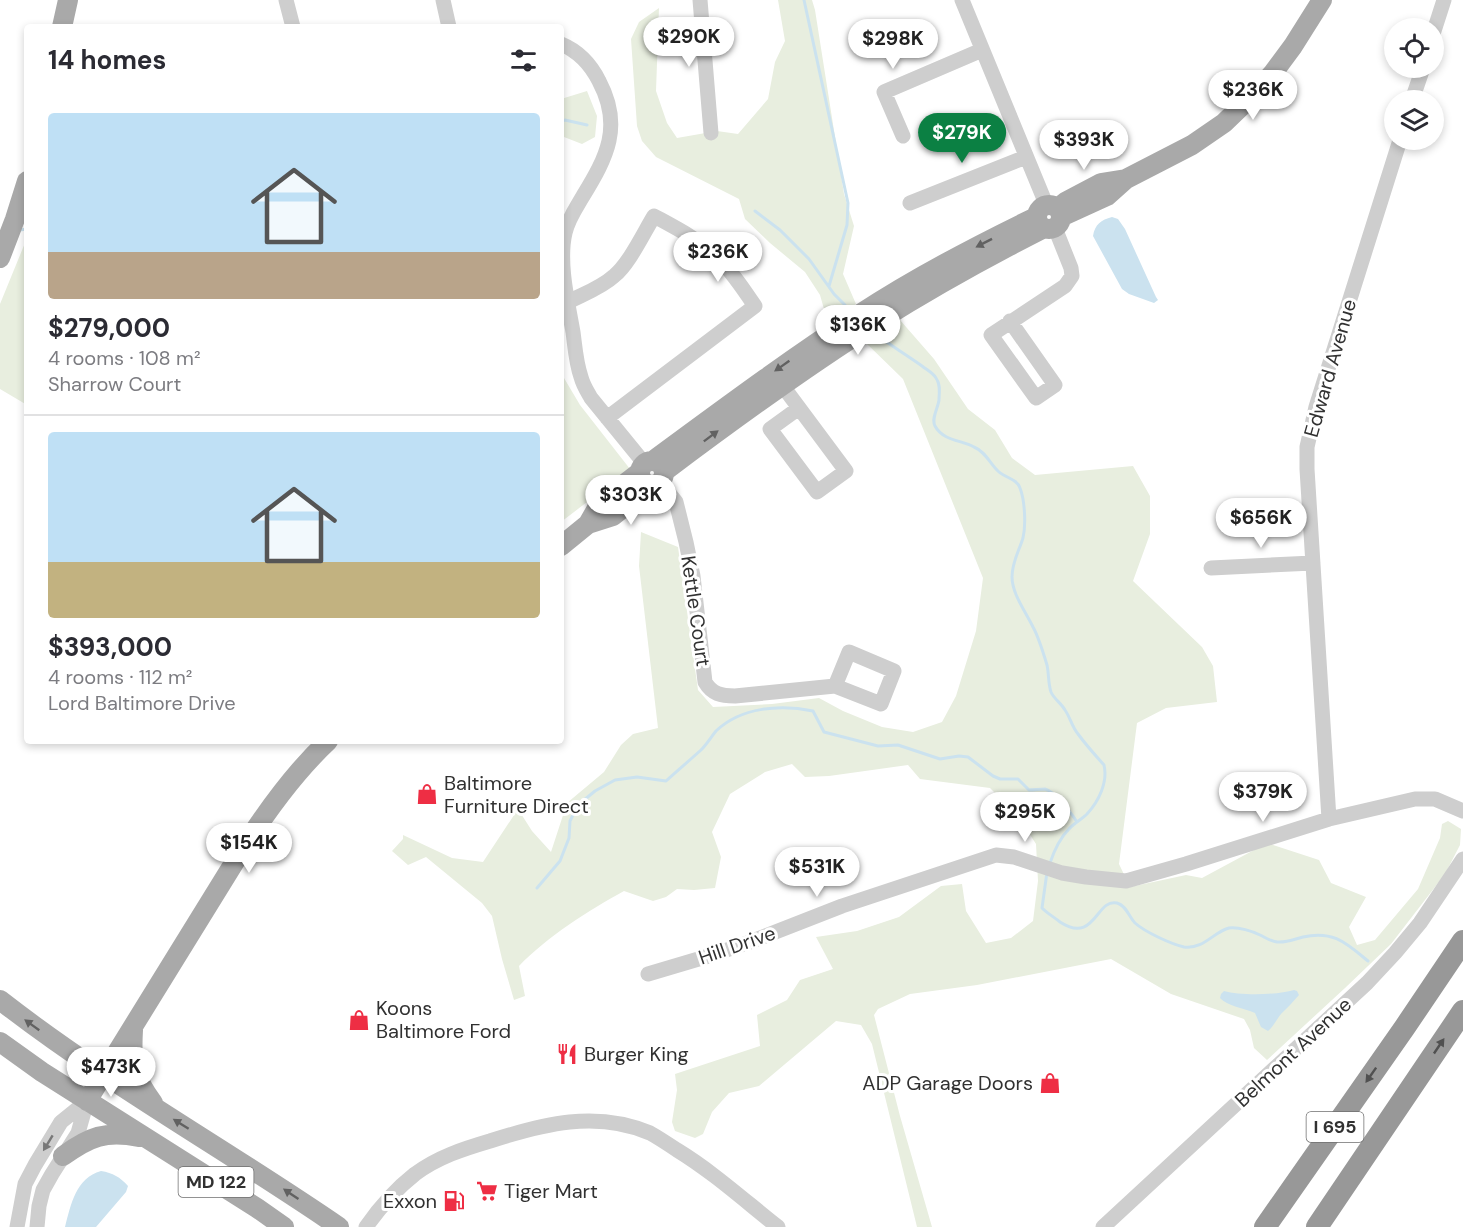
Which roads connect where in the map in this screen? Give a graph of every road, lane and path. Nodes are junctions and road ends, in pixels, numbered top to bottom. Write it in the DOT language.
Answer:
graph roads {
  1 [pos="68,0"];
  2 [pos="286,0"];
  3 [pos="443,0"];
  4 [pos="700,0"];
  5 [pos="962,0"];
  6 [pos="1322,0"];
  7 [pos="1444,0"];
  8 [pos="1438,18"];
  9 [pos="63,24"];
  10 [pos="292,24"];
  11 [pos="448,24"];
  12 [pos="564,46"];
  13 [pos="982,50"];
  14 [pos="711,133"];
  15 [pos="903,136"];
  16 [pos="1397,150"];
  17 [pos="1026,157"];
  18 [pos="24,190"];
  19 [pos="910,203"];
  20 [pos="1050,217"];
  21 [pos="564,239"];
  22 [pos="4,250"];
  23 [pos="564,271"];
  24 [pos="568,302"];
  25 [pos="1010,321"];
  26 [pos="782,385"];
  27 [pos="799,408"];
  28 [pos="607,418"];
  29 [pos="653,472"];
  30 [pos="564,544"];
  31 [pos="1313,563"];
  32 [pos="1211,568"];
  33 [pos="835,686"];
  34 [pos="325,744"];
  35 [pos="1463,811"];
  36 [pos="1329,819"];
  37 [pos="1463,859"];
  38 [pos="1463,941"];
  39 [pos="648,974"];
  40 [pos="0,1000"];
  41 [pos="1463,1011"];
  42 [pos="133,1027"];
  43 [pos="0,1042"];
  44 [pos="103,1075"];
  45 [pos="87,1101"];
  46 [pos="158,1110"];
  47 [pos="148,1139"];
  48 [pos="63,1156"];
  49 [pos="1348,1182"];
  50 [pos="17,1227"];
  51 [pos="37,1227"];
  52 [pos="284,1227"];
  53 [pos="339,1227"];
  54 [pos="366,1227"];
  55 [pos="778,1227"];
  56 [pos="1103,1227"];
  57 [pos="1265,1227"];
  58 [pos="1317,1227"];
  59 [pos="1323,1227"];
  1 -- 9 [label="main road"];
  2 -- 10 [label="street"];
  3 -- 11 [label="street"];
  4 -- 14 [label="street"];
  5 -- 13 [label="street"];
  6 -- 20 [label="main road"];
  7 -- 8 [label="street"];
  12 -- 21 [label="street"];
  13 -- 15 [label="street"];
  13 -- 17 [label="street"];
  16 -- 31 [label="street, Edward Avenue"];
  17 -- 19 [label="street"];
  17 -- 20 [label="street"];
  18 -- 22 [label="main road"];
  20 -- 25 [label="street"];
  20 -- 26 [label="main road"];
  20 -- 29 [label="main road, one-way"];
  23 -- 24 [label="street"];
  24 -- 28 [label="street"];
  24 -- 28 [label="street"];
  25 -- 25 [label="street"];
  26 -- 27 [label="street"];
  29 -- 26 [label="main road, one-way"];
  27 -- 27 [label="street"];
  28 -- 29 [label="street"];
  29 -- 30 [label="main road"];
  29 -- 33 [label="street, Kettle Court"];
  31 -- 32 [label="street"];
  31 -- 36 [label="street, Edward Avenue"];
  34 -- 42 [label="main road"];
  35 -- 36 [label="street"];
  36 -- 39 [label="street, Hill Drive"];
  37 -- 56 [label="street, Belmont Avenue"];
  38 -- 57 [label="highway, I 695, one-way"];
  44 -- 40 [label="main road, MD 122, one-way"];
  49 -- 41 [label="highway, I 695, one-way"];
  42 -- 44 [label="main road"];
  42 -- 46 [label="main road"];
  43 -- 45 [label="main road, MD 122"];
  44 -- 45 [label="main road"];
  44 -- 46 [label="main road, MD 122"];
  45 -- 47 [label="main road, MD 122"];
  45 -- 48 [label="street"];
  45 -- 50 [label="street, one-way"];
  53 -- 46 [label="main road, MD 122, one-way"];
  47 -- 48 [label="main road"];
  47 -- 52 [label="main road, MD 122"];
  48 -- 51 [label="street"];
  49 -- 58 [label="highway, I 695"];
  49 -- 59 [label="highway"];
  54 -- 55 [label="street"];
}
